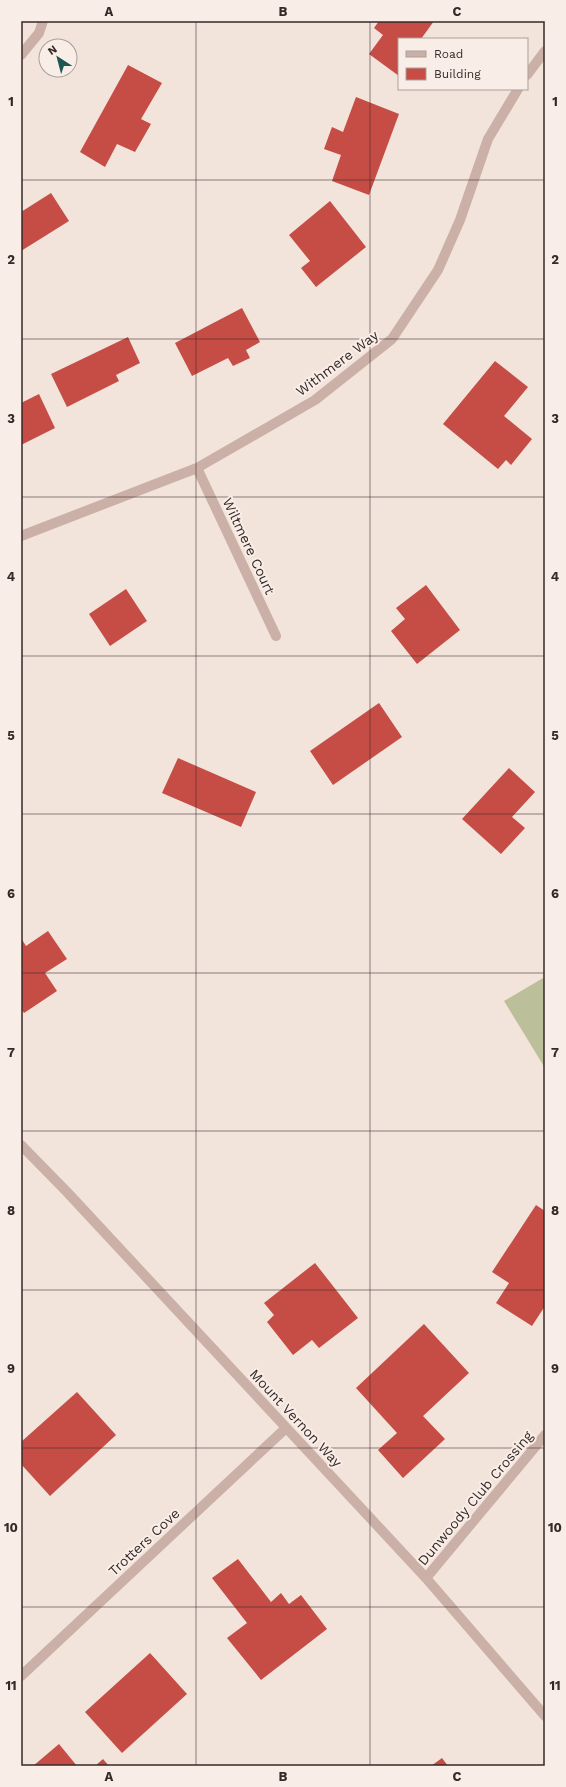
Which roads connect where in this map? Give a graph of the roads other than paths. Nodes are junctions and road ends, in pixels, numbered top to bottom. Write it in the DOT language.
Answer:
graph roads {
  1 [pos="43,21"];
  2 [pos="545,51"];
  3 [pos="21,55"];
  4 [pos="528,74"];
  5 [pos="517,90"];
  6 [pos="198,468"];
  7 [pos="21,536"];
  8 [pos="276,636"];
  9 [pos="21,1145"];
  10 [pos="286,1428"];
  11 [pos="545,1435"];
  12 [pos="426,1578"];
  13 [pos="21,1676"];
  14 [pos="545,1716"];
  1 -- 3 [label="street"];
  2 -- 4 [label="street"];
  5 -- 6 [label="street, Withmere Way"];
  6 -- 7 [label="street, Withmere Way"];
  6 -- 8 [label="street, Wiltmere Court"];
  9 -- 10 [label="street, Mount Vernon Way"];
  10 -- 12 [label="street, Mount Vernon Way"];
  10 -- 13 [label="street, Trotters Cove"];
  11 -- 12 [label="street, Dunwoody Club Crossing"];
  12 -- 14 [label="street, Mount Vernon Way"];
}
